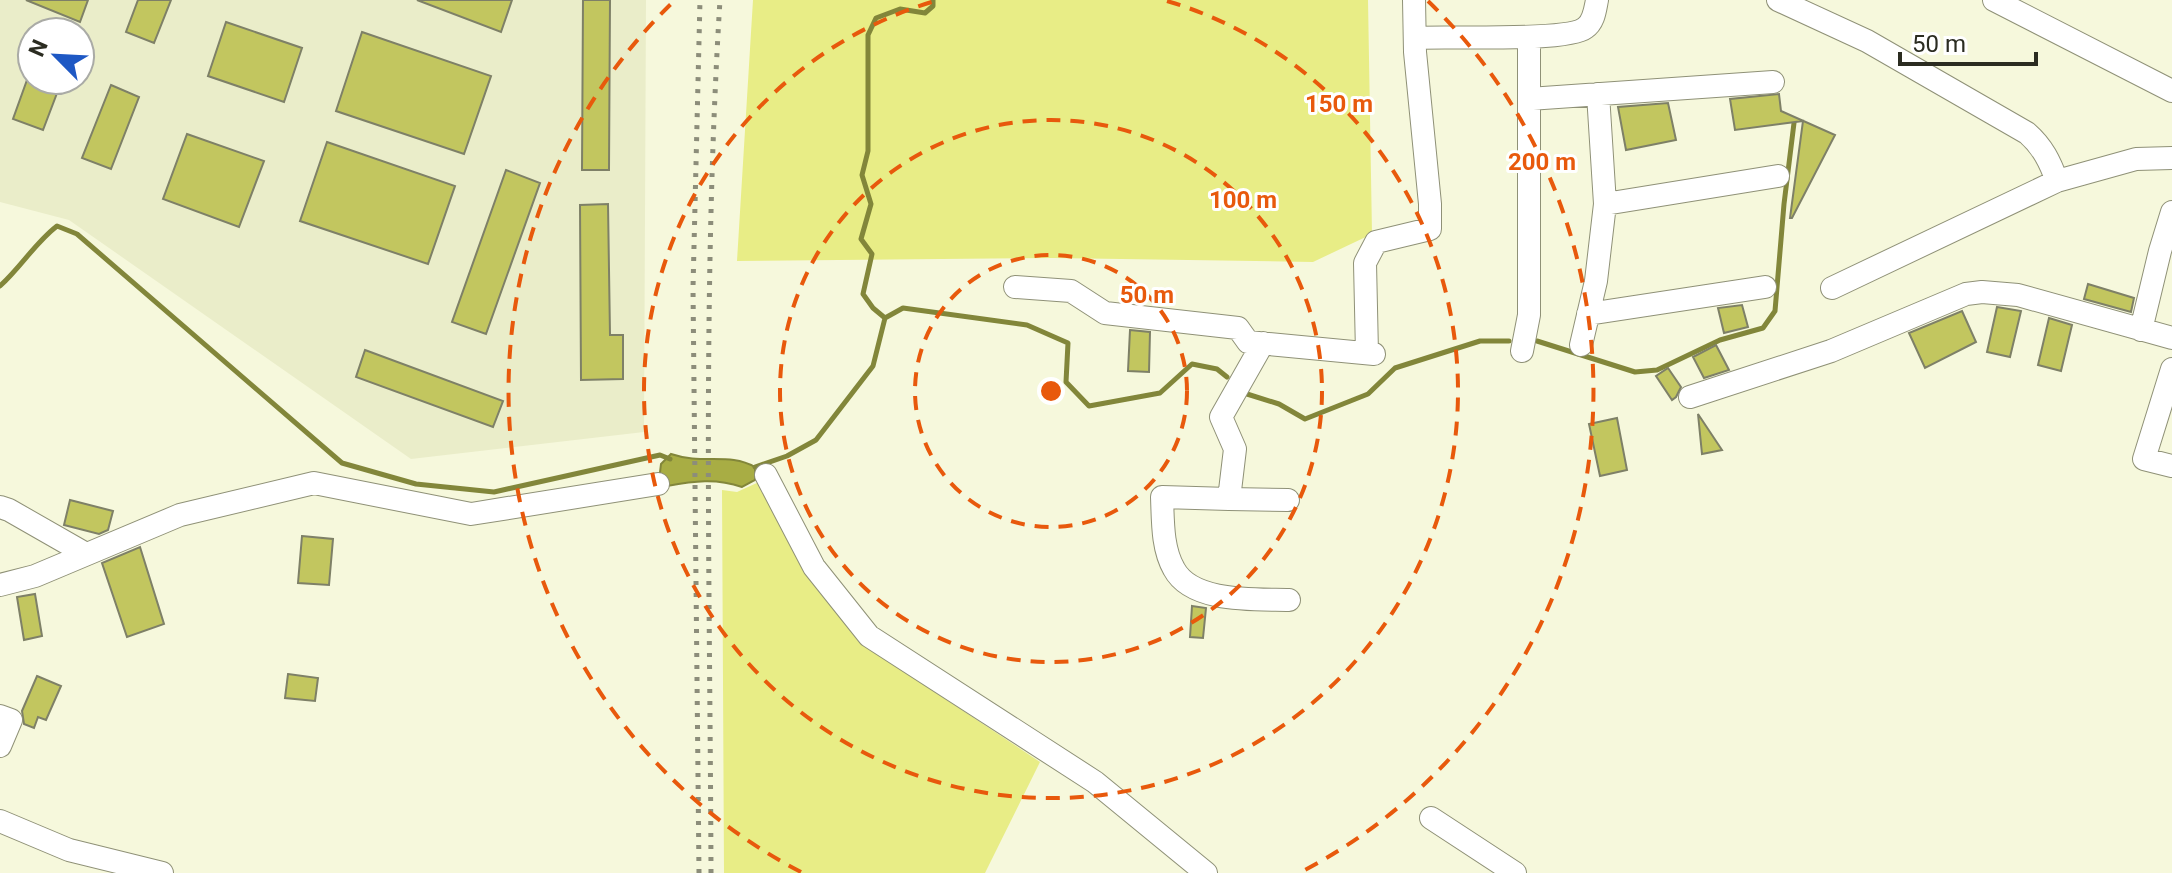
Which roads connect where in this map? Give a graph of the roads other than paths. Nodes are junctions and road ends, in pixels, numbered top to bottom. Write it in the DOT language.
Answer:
graph roads {
  1 [pos="1414,0"];
  2 [pos="1597,0"];
  3 [pos="1778,0"];
  4 [pos="1994,0"];
  5 [pos="1529,37"];
  6 [pos="1415,38"];
  7 [pos="1773,82"];
  8 [pos="2172,91"];
  9 [pos="1598,94"];
  10 [pos="1529,99"];
  11 [pos="2172,158"];
  12 [pos="1778,176"];
  13 [pos="2057,181"];
  14 [pos="1605,204"];
  15 [pos="2172,212"];
  16 [pos="1015,287"];
  17 [pos="1765,287"];
  18 [pos="1832,288"];
  19 [pos="1588,314"];
  20 [pos="2141,330"];
  21 [pos="2172,338"];
  22 [pos="1263,343"];
  23 [pos="1581,345"];
  24 [pos="1522,351"];
  25 [pos="2172,369"];
  26 [pos="1690,397"];
  27 [pos="2172,466"];
  28 [pos="766,475"];
  29 [pos="658,484"];
  30 [pos="1229,499"];
  31 [pos="1288,500"];
  32 [pos="0,507"];
  33 [pos="86,554"];
  34 [pos="0,585"];
  35 [pos="1289,600"];
  36 [pos="0,716"];
  37 [pos="0,746"];
  38 [pos="1431,818"];
  39 [pos="0,821"];
  40 [pos="162,873"];
  41 [pos="1206,873"];
  42 [pos="1515,873"];
  1 -- 6 [label="street"];
  2 -- 5 [label="street"];
  3 -- 13 [label="street"];
  4 -- 8 [label="street"];
  5 -- 6 [label="street"];
  5 -- 10 [label="street"];
  6 -- 22 [label="street"];
  7 -- 9 [label="street"];
  9 -- 10 [label="street"];
  9 -- 14 [label="street"];
  10 -- 24 [label="street"];
  11 -- 13 [label="street"];
  12 -- 14 [label="street"];
  13 -- 18 [label="street"];
  14 -- 19 [label="street"];
  15 -- 20 [label="street"];
  16 -- 22 [label="street"];
  17 -- 19 [label="street"];
  19 -- 23 [label="street"];
  20 -- 21 [label="street"];
  20 -- 26 [label="street"];
  22 -- 30 [label="street"];
  25 -- 27 [label="street"];
  28 -- 41 [label="street"];
  29 -- 33 [label="street"];
  30 -- 31 [label="street"];
  30 -- 35 [label="street"];
  32 -- 33 [label="street"];
  33 -- 34 [label="street"];
  36 -- 37 [label="street"];
  38 -- 42 [label="street"];
  39 -- 40 [label="street"];
}
